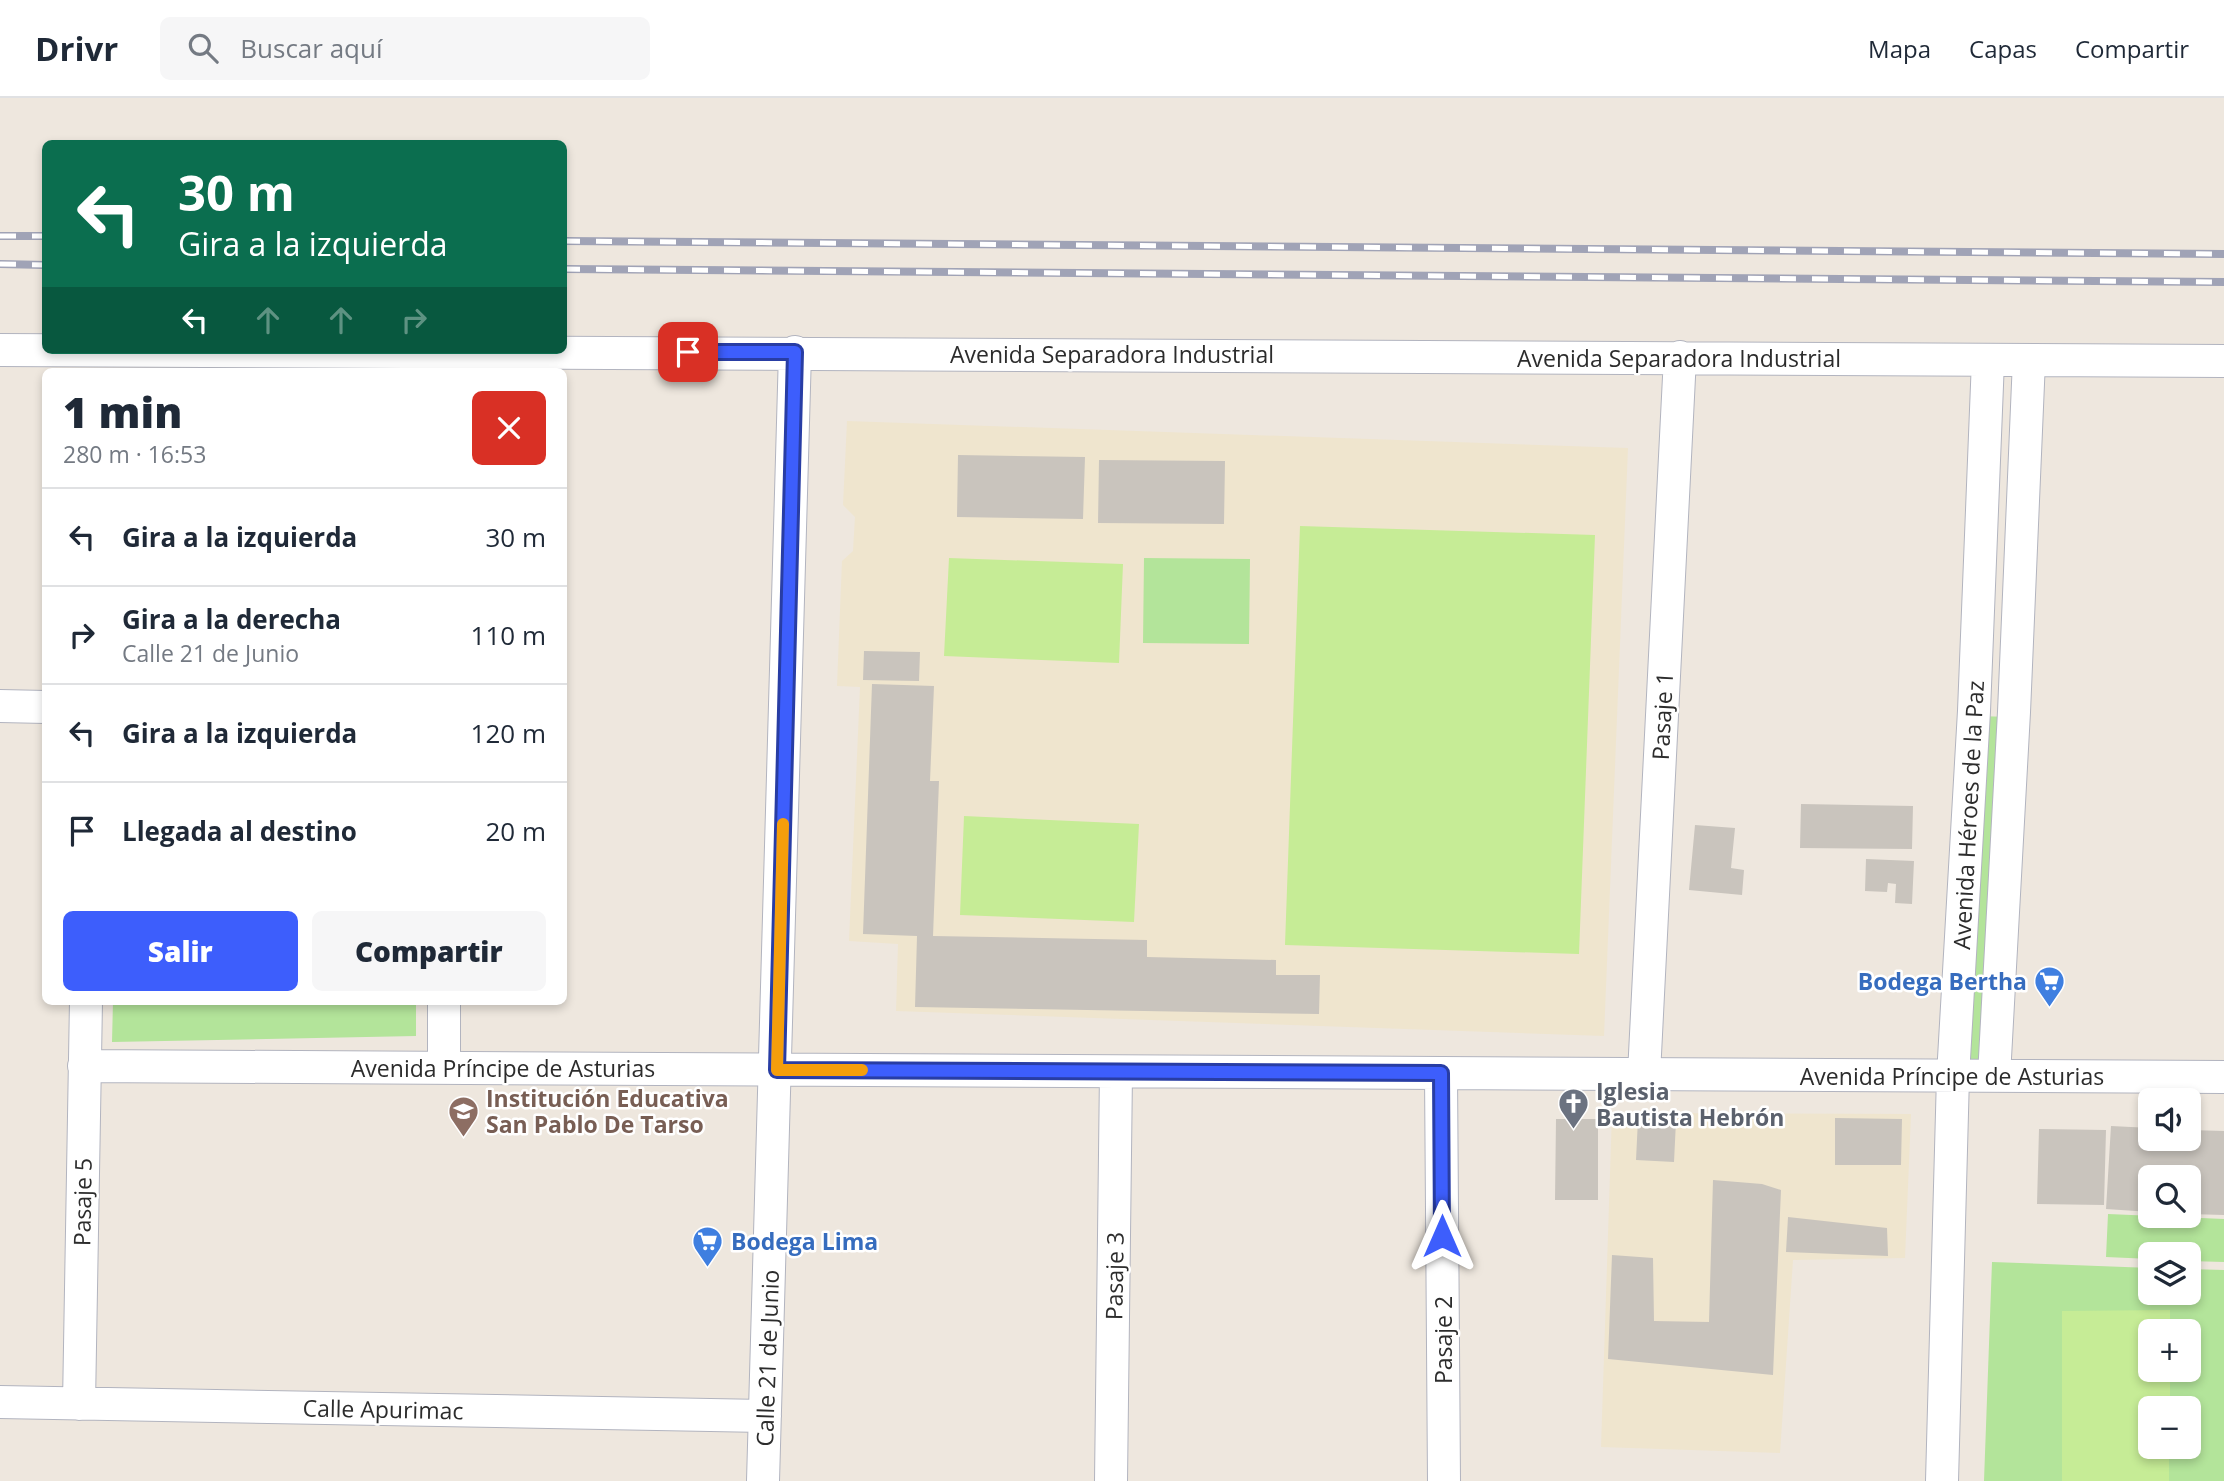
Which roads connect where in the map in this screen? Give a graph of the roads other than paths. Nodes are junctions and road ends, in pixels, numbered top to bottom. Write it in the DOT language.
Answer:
graph roads {
  1 [pos="0,350"];
  2 [pos="42,350"];
  3 [pos="567,351"];
  4 [pos="795,352"];
  5 [pos="1681,358"];
  6 [pos="1988,360"];
  7 [pos="2029,360"];
  8 [pos="2224,361"];
  9 [pos="0,706"];
  10 [pos="42,707"];
  11 [pos="1974,711"];
  12 [pos="2014,712"];
  13 [pos="86,1005"];
  14 [pos="444,1005"];
  15 [pos="85,1066"];
  16 [pos="443,1068"];
  17 [pos="777,1070"];
  18 [pos="1116,1072"];
  19 [pos="1441,1073"];
  20 [pos="1644,1074"];
  21 [pos="1953,1076"];
  22 [pos="1994,1076"];
  23 [pos="2224,1077"];
  24 [pos="0,1402"];
  25 [pos="79,1404"];
  26 [pos="765,1416"];
  27 [pos="764,1481"];
  28 [pos="1111,1481"];
  29 [pos="1444,1481"];
  30 [pos="1942,1481"];
  1 -- 2 [label="street, Avenida Separadora Industrial"];
  3 -- 4 [label="street, Avenida Separadora Industrial"];
  4 -- 5 [label="street, Avenida Separadora Industrial"];
  4 -- 17 [label="street, Calle 21 de Junio"];
  5 -- 6 [label="street, Avenida Separadora Industrial"];
  5 -- 20 [label="street, Pasaje 1"];
  6 -- 7 [label="street, Avenida Separadora Industrial"];
  6 -- 11 [label="street, Avenida Héroes de la Paz"];
  7 -- 8 [label="street, Avenida Separadora Industrial"];
  7 -- 12 [label="street, Avenida Héroes de la Paz"];
  9 -- 10 [label="street"];
  11 -- 12 [label="street"];
  11 -- 21 [label="street, Avenida Héroes de la Paz"];
  12 -- 22 [label="street, Avenida Héroes de la Paz"];
  13 -- 15 [label="street, Pasaje 5"];
  14 -- 16 [label="street"];
  15 -- 16 [label="street, Avenida Príncipe de Asturias"];
  15 -- 25 [label="street, Pasaje 5"];
  16 -- 17 [label="street, Avenida Príncipe de Asturias"];
  17 -- 18 [label="street, Avenida Príncipe de Asturias"];
  17 -- 26 [label="street, Calle 21 de Junio"];
  18 -- 19 [label="street, Avenida Príncipe de Asturias"];
  18 -- 28 [label="street, Pasaje 3"];
  19 -- 20 [label="street, Avenida Príncipe de Asturias"];
  19 -- 29 [label="street, Pasaje 2"];
  20 -- 21 [label="street, Avenida Príncipe de Asturias"];
  21 -- 22 [label="street, Avenida Príncipe de Asturias"];
  21 -- 30 [label="street, Avenida Héroes de la Paz"];
  22 -- 23 [label="street, Avenida Príncipe de Asturias"];
  24 -- 25 [label="street, Calle Apurimac"];
  25 -- 26 [label="street, Calle Apurimac"];
  26 -- 27 [label="street, Calle 21 de Junio"];
}
